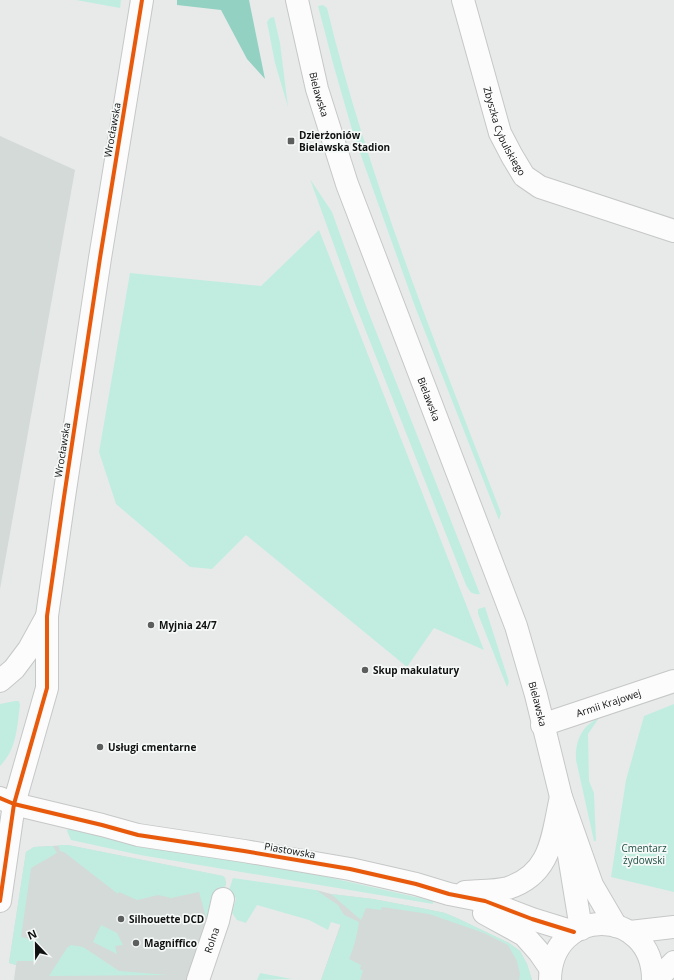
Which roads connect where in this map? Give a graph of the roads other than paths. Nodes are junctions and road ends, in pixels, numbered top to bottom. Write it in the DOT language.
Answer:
graph roads {
  1 [pos="142,0"];
  2 [pos="297,0"];
  3 [pos="463,0"];
  4 [pos="674,231"];
  5 [pos="47,616"];
  6 [pos="0,681"];
  7 [pos="674,681"];
  8 [pos="542,725"];
  9 [pos="561,797"];
  10 [pos="7,801"];
  11 [pos="449,894"];
  12 [pos="223,900"];
  13 [pos="0,901"];
  14 [pos="674,927"];
  15 [pos="623,929"];
  16 [pos="577,930"];
  17 [pos="674,962"];
  18 [pos="550,974"];
  19 [pos="198,980"];
  20 [pos="653,980"];
  21 [pos="656,980"];
  1 -- 5 [label="street, Wrocławska"];
  2 -- 8 [label="street, Bielawska"];
  3 -- 4 [label="street, Zbyszka Cybulskiego"];
  5 -- 6 [label="street, Wrocławska"];
  5 -- 10 [label="street, Wrocławska"];
  7 -- 8 [label="street, Armii Krajowej"];
  8 -- 9 [label="street, Bielawska"];
  9 -- 11 [label="street"];
  9 -- 15 [label="street, Bielawska"];
  9 -- 16 [label="street, Bielawska"];
  10 -- 11 [label="street, Piastowska"];
  10 -- 13 [label="street, Wrocławska"];
  11 -- 16 [label="street, Piastowska"];
  11 -- 18 [label="street, Piastowska"];
  12 -- 19 [label="street, Rolna"];
  14 -- 15 [label="street"];
  15 -- 16 [label="street"];
  15 -- 20 [label="street, Bielawska"];
  16 -- 18 [label="street"];
  17 -- 21 [label="street"];
}
